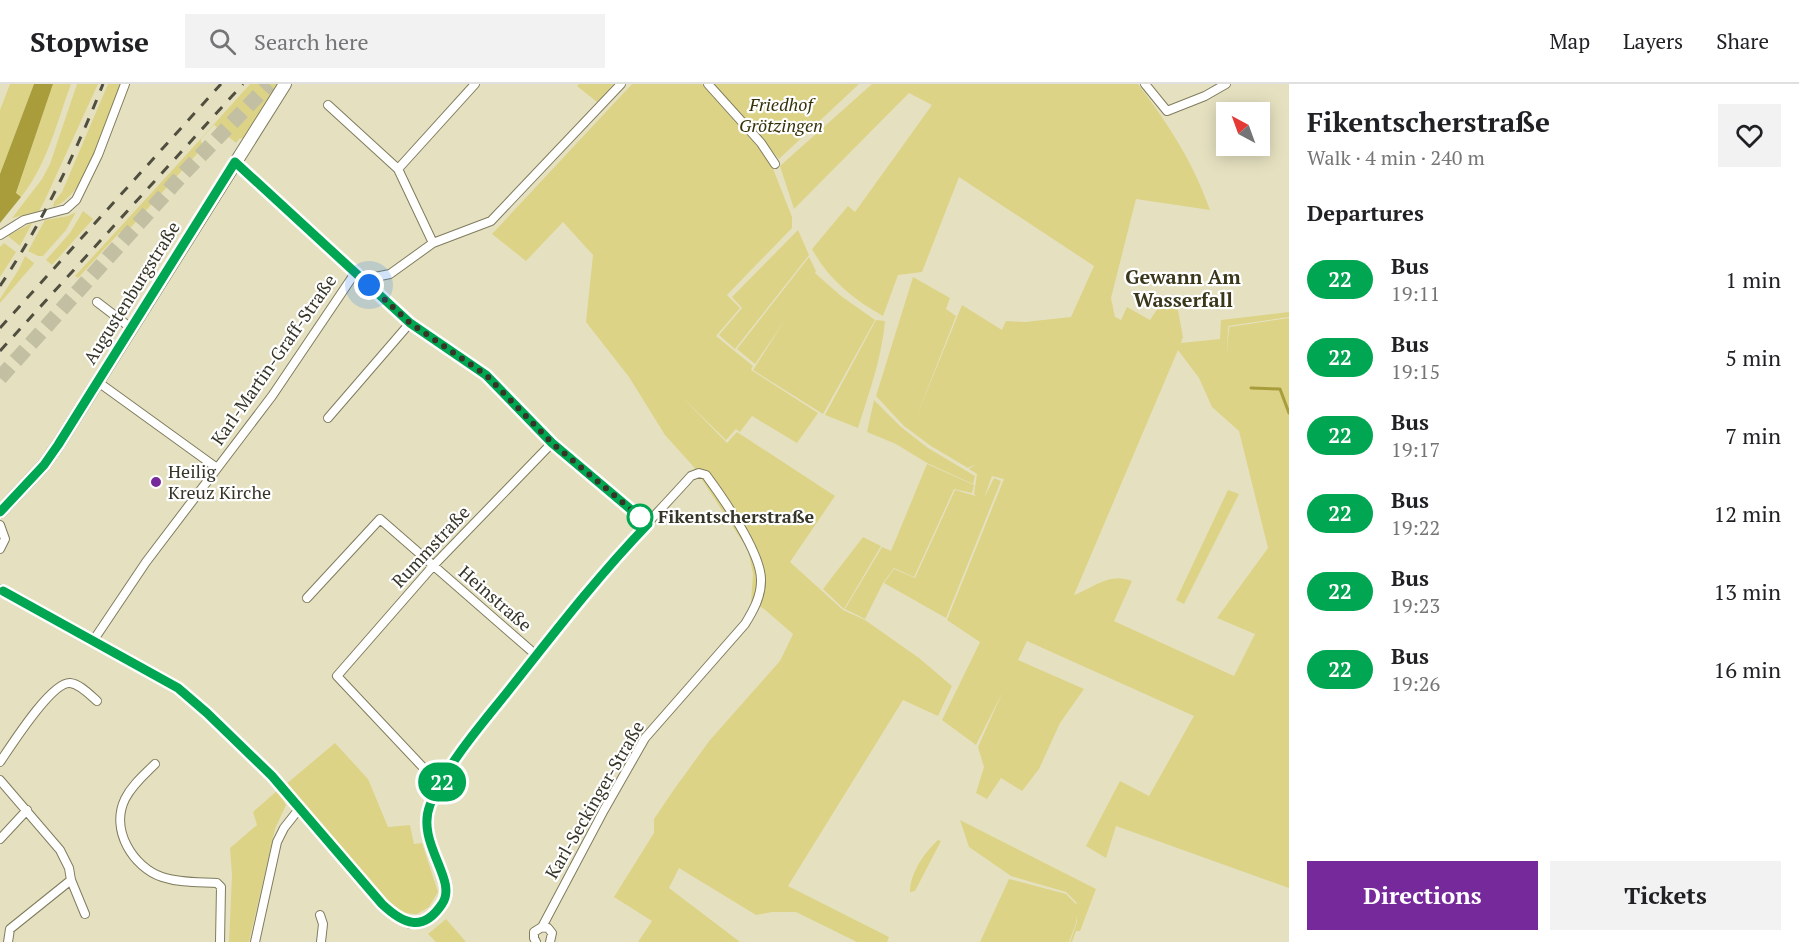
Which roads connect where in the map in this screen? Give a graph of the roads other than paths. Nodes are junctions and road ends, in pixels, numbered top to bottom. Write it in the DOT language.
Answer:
graph roads {
  1 [pos="125,84"];
  2 [pos="285,84"];
  3 [pos="476,84"];
  4 [pos="621,84"];
  5 [pos="708,84"];
  6 [pos="1146,84"];
  7 [pos="1226,84"];
  8 [pos="328,105"];
  9 [pos="235,162"];
  10 [pos="775,164"];
  11 [pos="398,169"];
  12 [pos="0,235"];
  13 [pos="433,243"];
  14 [pos="355,273"];
  15 [pos="97,302"];
  16 [pos="410,323"];
  17 [pos="131,328"];
  18 [pos="98,382"];
  19 [pos="328,418"];
  20 [pos="552,443"];
  21 [pos="217,468"];
  22 [pos="0,512"];
  23 [pos="648,524"];
  24 [pos="0,525"];
  25 [pos="0,549"];
  26 [pos="433,566"];
  27 [pos="0,589"];
  28 [pos="307,598"];
  29 [pos="93,641"];
  30 [pos="536,655"];
  31 [pos="97,701"];
  32 [pos="0,762"];
  33 [pos="155,765"];
  34 [pos="0,780"];
  35 [pos="441,783"];
  36 [pos="299,809"];
  37 [pos="27,810"];
  38 [pos="0,839"];
  39 [pos="71,880"];
  40 [pos="85,914"];
  41 [pos="320,915"];
  42 [pos="542,927"];
  43 [pos="8,942"];
  44 [pos="220,942"];
  45 [pos="255,942"];
  46 [pos="321,942"];
  47 [pos="536,942"];
  48 [pos="550,942"];
  1 -- 12 [label="street"];
  2 -- 9 [label="street, Augustenburgstraße"];
  3 -- 11 [label="street"];
  4 -- 13 [label="street"];
  5 -- 10 [label="street"];
  6 -- 7 [label="street"];
  8 -- 11 [label="street"];
  9 -- 14 [label="street"];
  9 -- 17 [label="street, Augustenburgstraße"];
  11 -- 13 [label="street"];
  13 -- 14 [label="street"];
  14 -- 16 [label="street"];
  14 -- 21 [label="street, Karl-Martin-Graff-Straße"];
  15 -- 17 [label="street"];
  16 -- 19 [label="street"];
  16 -- 20 [label="street"];
  17 -- 18 [label="street, Augustenburgstraße"];
  18 -- 21 [label="street"];
  18 -- 22 [label="street, Augustenburgstraße"];
  20 -- 23 [label="street"];
  20 -- 26 [label="street, Rummstraße"];
  21 -- 29 [label="street, Karl-Martin-Graff-Straße"];
  23 -- 30 [label="street"];
  23 -- 42 [label="street, Karl-Seckinger-Straße"];
  24 -- 25 [label="street"];
  26 -- 28 [label="street, Heinstraße"];
  26 -- 30 [label="street, Heinstraße"];
  26 -- 35 [label="street, Rummstraße"];
  27 -- 29 [label="street"];
  29 -- 36 [label="street"];
  30 -- 35 [label="street"];
  31 -- 32 [label="street"];
  33 -- 44 [label="street"];
  34 -- 37 [label="street"];
  35 -- 36 [label="street"];
  36 -- 45 [label="street"];
  37 -- 38 [label="street"];
  37 -- 39 [label="street"];
  39 -- 40 [label="street"];
  39 -- 43 [label="street"];
  41 -- 46 [label="street"];
  42 -- 47 [label="street, Karl-Seckinger-Straße"];
  42 -- 48 [label="street"];
}
